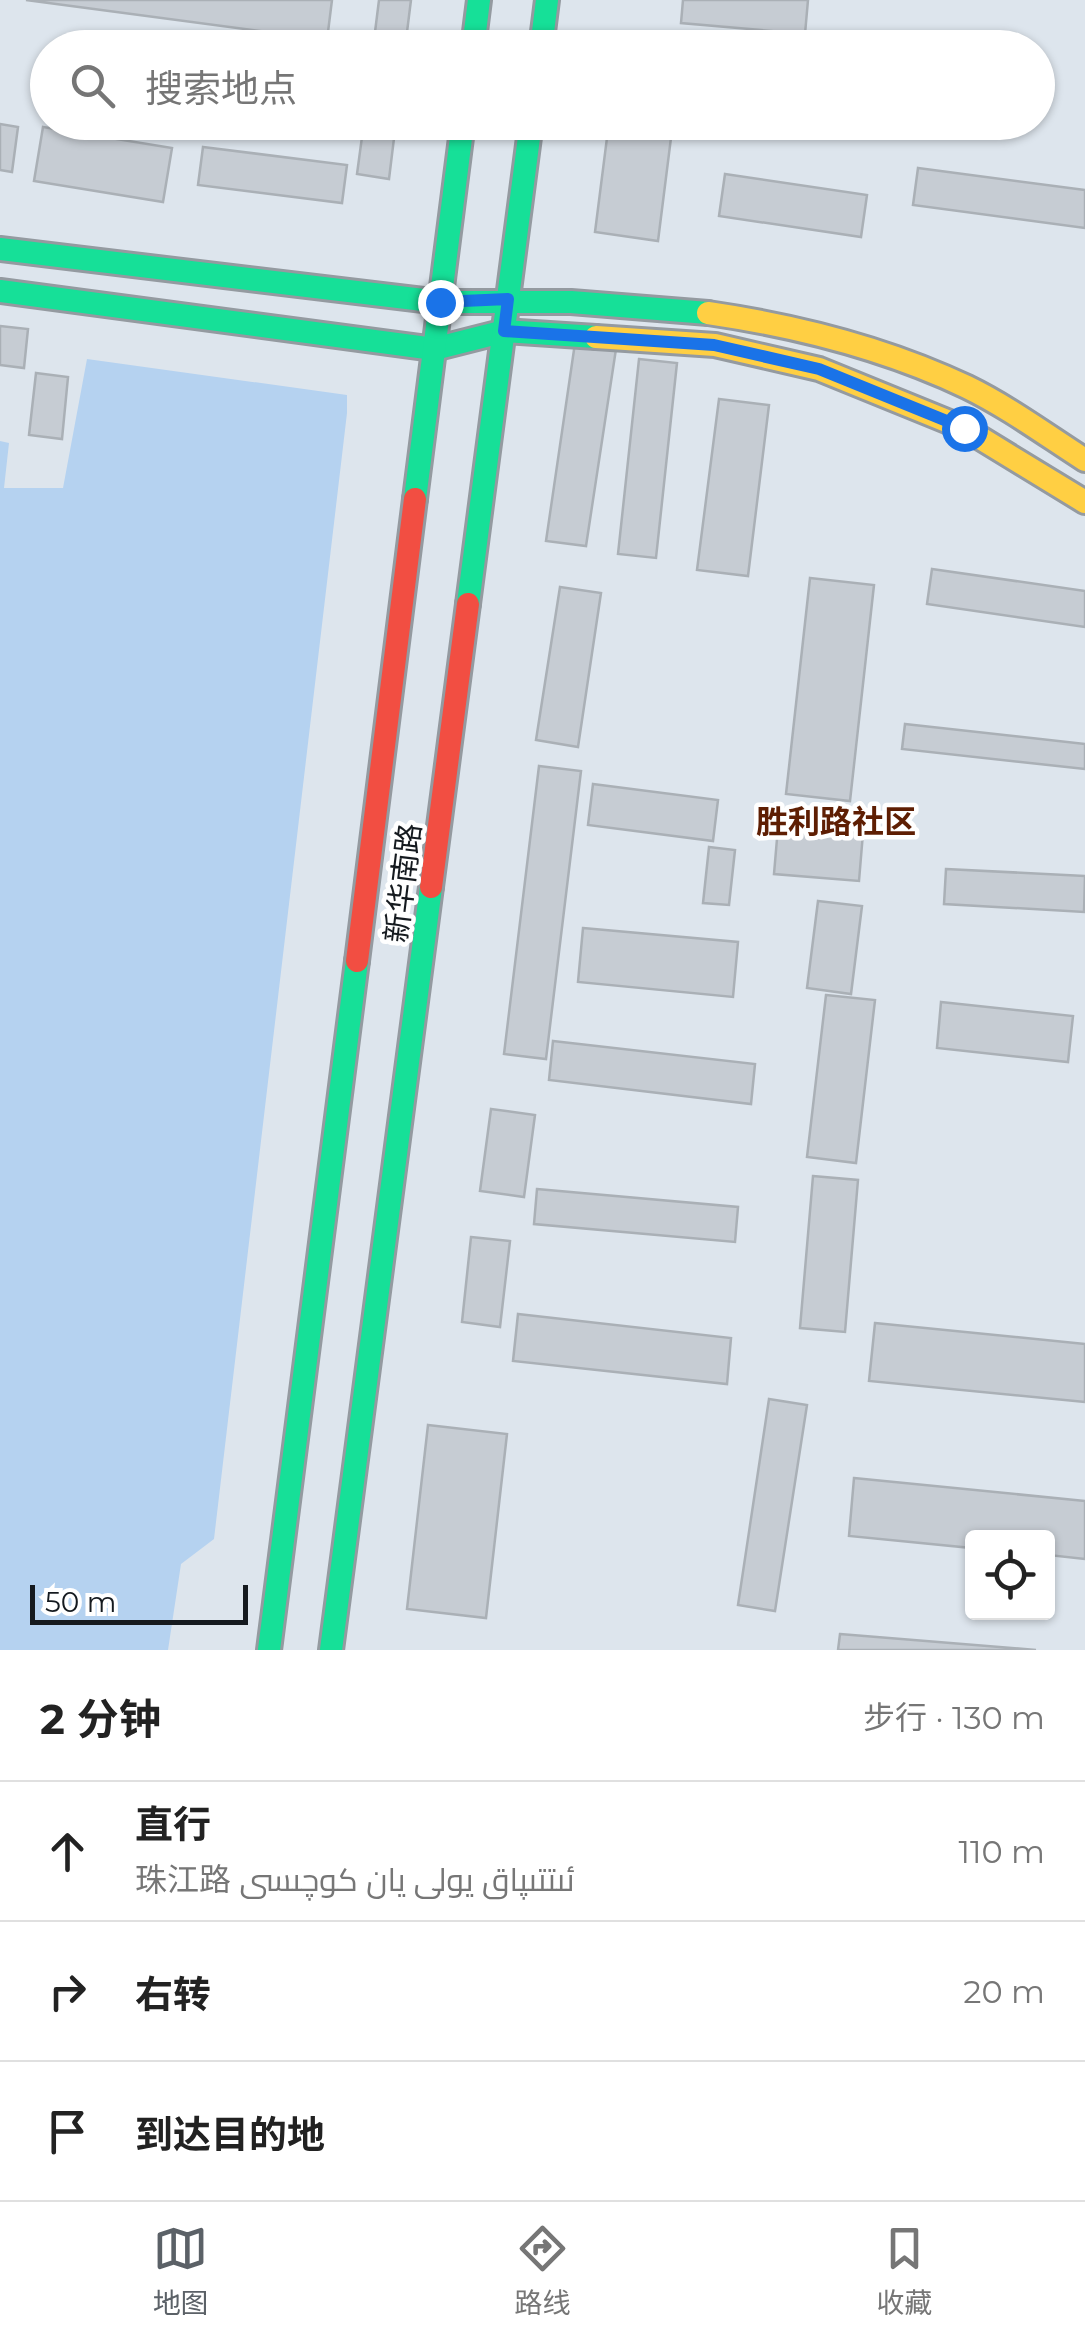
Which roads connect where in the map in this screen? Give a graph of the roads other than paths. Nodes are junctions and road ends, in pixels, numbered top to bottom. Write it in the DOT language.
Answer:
graph roads {
  1 [pos="479,0"];
  2 [pos="547,0"];
  3 [pos="475,30"];
  4 [pos="543,30"];
  5 [pos="461,140"];
  6 [pos="529,140"];
  7 [pos="0,248"];
  8 [pos="0,291"];
  9 [pos="508,299"];
  10 [pos="440,302"];
  11 [pos="504,331"];
  12 [pos="434,349"];
  13 [pos="1085,460"];
  14 [pos="1085,502"];
  15 [pos="269,1650"];
  16 [pos="331,1650"];
  1 -- 3 [label="main road"];
  2 -- 4 [label="main road"];
  5 -- 10 [label="main road, 新华南路"];
  6 -- 9 [label="main road, 新华南路"];
  7 -- 10 [label="main road"];
  8 -- 12 [label="main road"];
  9 -- 10 [label="main road"];
  9 -- 11 [label="main road, 新华南路"];
  9 -- 13 [label="main road"];
  10 -- 12 [label="main road, 新华南路"];
  11 -- 12 [label="main road"];
  11 -- 14 [label="main road"];
  11 -- 16 [label="main road, 新华南路"];
  12 -- 15 [label="main road, 新华南路"];
}
